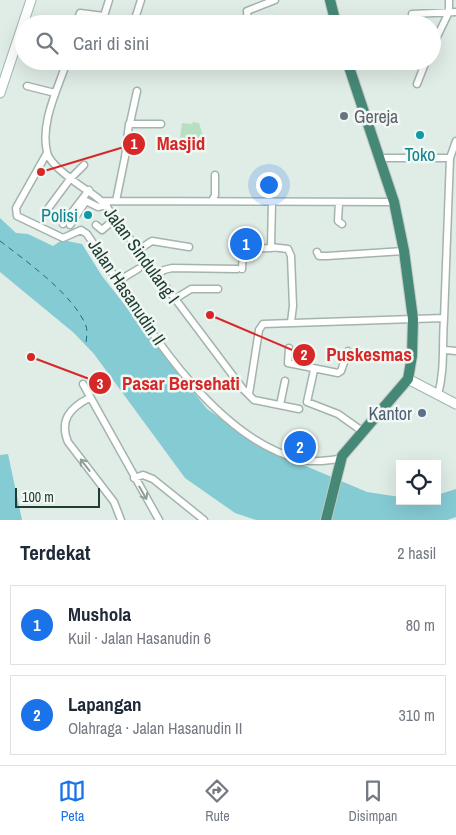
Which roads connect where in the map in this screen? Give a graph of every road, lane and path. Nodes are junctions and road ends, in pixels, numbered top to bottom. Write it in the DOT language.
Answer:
graph roads {
  1 [pos="31,0"];
  2 [pos="109,0"];
  3 [pos="141,0"];
  4 [pos="275,0"];
  5 [pos="330,0"];
  6 [pos="449,0"];
  7 [pos="453,12"];
  8 [pos="412,14"];
  9 [pos="26,15"];
  10 [pos="79,15"];
  11 [pos="96,15"];
  12 [pos="104,15"];
  13 [pos="136,15"];
  14 [pos="247,15"];
  15 [pos="334,15"];
  16 [pos="441,31"];
  17 [pos="15,46"];
  18 [pos="63,70"];
  19 [pos="350,70"];
  20 [pos="422,70"];
  21 [pos="417,84"];
  22 [pos="27,86"];
  23 [pos="137,91"];
  24 [pos="0,93"];
  25 [pos="55,93"];
  26 [pos="130,123"];
  27 [pos="161,124"];
  28 [pos="456,141"];
  29 [pos="47,153"];
  30 [pos="379,158"];
  31 [pos="450,158"];
  32 [pos="84,165"];
  33 [pos="215,175"];
  34 [pos="70,179"];
  35 [pos="89,190"];
  36 [pos="116,201"];
  37 [pos="212,201"];
  38 [pos="272,202"];
  39 [pos="339,202"];
  40 [pos="394,202"];
  41 [pos="105,203"];
  42 [pos="47,210"];
  43 [pos="115,219"];
  44 [pos="63,224"];
  45 [pos="342,224"];
  46 [pos="70,225"];
  47 [pos="96,225"];
  48 [pos="189,247"];
  49 [pos="272,248"];
  50 [pos="138,250"];
  51 [pos="404,251"];
  52 [pos="317,252"];
  53 [pos="138,269"];
  54 [pos="157,275"];
  55 [pos="118,281"];
  56 [pos="218,290"];
  57 [pos="175,299"];
  58 [pos="444,318"];
  59 [pos="413,319"];
  60 [pos="291,322"];
  61 [pos="289,348"];
  62 [pos="445,350"];
  63 [pos="348,351"];
  64 [pos="456,351"];
  65 [pos="314,370"];
  66 [pos="408,379"];
  67 [pos="285,381"];
  68 [pos="84,386"];
  69 [pos="249,394"];
  70 [pos="438,395"];
  71 [pos="89,398"];
  72 [pos="456,404"];
  73 [pos="280,405"];
  74 [pos="299,409"];
  75 [pos="362,431"];
  76 [pos="339,464"];
  77 [pos="134,478"];
  78 [pos="121,520"];
  79 [pos="159,520"];
  80 [pos="204,520"];
  81 [pos="326,520"];
  1 -- 9 [label="main road"];
  2 -- 12 [label="street"];
  3 -- 13 [label="street"];
  4 -- 14 [label="street"];
  5 -- 15 [label="highway"];
  6 -- 7 [label="street"];
  7 -- 8 [label="street"];
  7 -- 16 [label="street"];
  10 -- 11 [label="street"];
  17 -- 24 [label="main road"];
  18 -- 25 [label="street"];
  19 -- 30 [label="highway"];
  20 -- 21 [label="street"];
  22 -- 25 [label="street"];
  23 -- 26 [label="street"];
  25 -- 29 [label="street"];
  26 -- 27 [label="street"];
  26 -- 36 [label="street"];
  28 -- 31 [label="street"];
  29 -- 34 [label="street, Jalan Sindulang I"];
  29 -- 55 [label="street, Jalan Hasanudin II"];
  30 -- 31 [label="street"];
  30 -- 40 [label="highway"];
  31 -- 58 [label="street"];
  32 -- 34 [label="street"];
  33 -- 37 [label="street"];
  34 -- 35 [label="street, Jalan Sindulang I"];
  34 -- 42 [label="street"];
  35 -- 41 [label="street, Jalan Sindulang I"];
  35 -- 44 [label="street"];
  36 -- 37 [label="street"];
  36 -- 41 [label="street"];
  37 -- 38 [label="street"];
  38 -- 39 [label="street"];
  38 -- 49 [label="street"];
  39 -- 40 [label="street"];
  39 -- 45 [label="street"];
  40 -- 51 [label="highway"];
  41 -- 43 [label="street, Jalan Sindulang I"];
  41 -- 46 [label="street"];
  43 -- 47 [label="street"];
  43 -- 50 [label="street, Jalan Sindulang I"];
  48 -- 50 [label="street"];
  49 -- 54 [label="street"];
  49 -- 60 [label="street"];
  50 -- 54 [label="street, Jalan Sindulang I"];
  51 -- 52 [label="street"];
  51 -- 59 [label="highway"];
  53 -- 55 [label="street"];
  54 -- 57 [label="street, Jalan Sindulang I"];
  55 -- 76 [label="street, Jalan Hasanudin II"];
  56 -- 57 [label="street"];
  57 -- 69 [label="street, Jalan Sindulang I"];
  58 -- 59 [label="street"];
  58 -- 62 [label="street"];
  59 -- 60 [label="street"];
  59 -- 66 [label="highway"];
  60 -- 69 [label="street"];
  61 -- 65 [label="street"];
  62 -- 64 [label="street"];
  62 -- 70 [label="street"];
  63 -- 65 [label="street"];
  65 -- 75 [label="street"];
  66 -- 70 [label="main road"];
  66 -- 75 [label="highway"];
  67 -- 73 [label="street"];
  68 -- 71 [label="street"];
  69 -- 73 [label="street"];
  70 -- 72 [label="main road"];
  71 -- 77 [label="street"];
  78 -- 71 [label="street, one-way"];
  73 -- 74 [label="street"];
  75 -- 76 [label="highway"];
  76 -- 81 [label="highway"];
  77 -- 79 [label="street, one-way"];
  77 -- 80 [label="street"];
}
